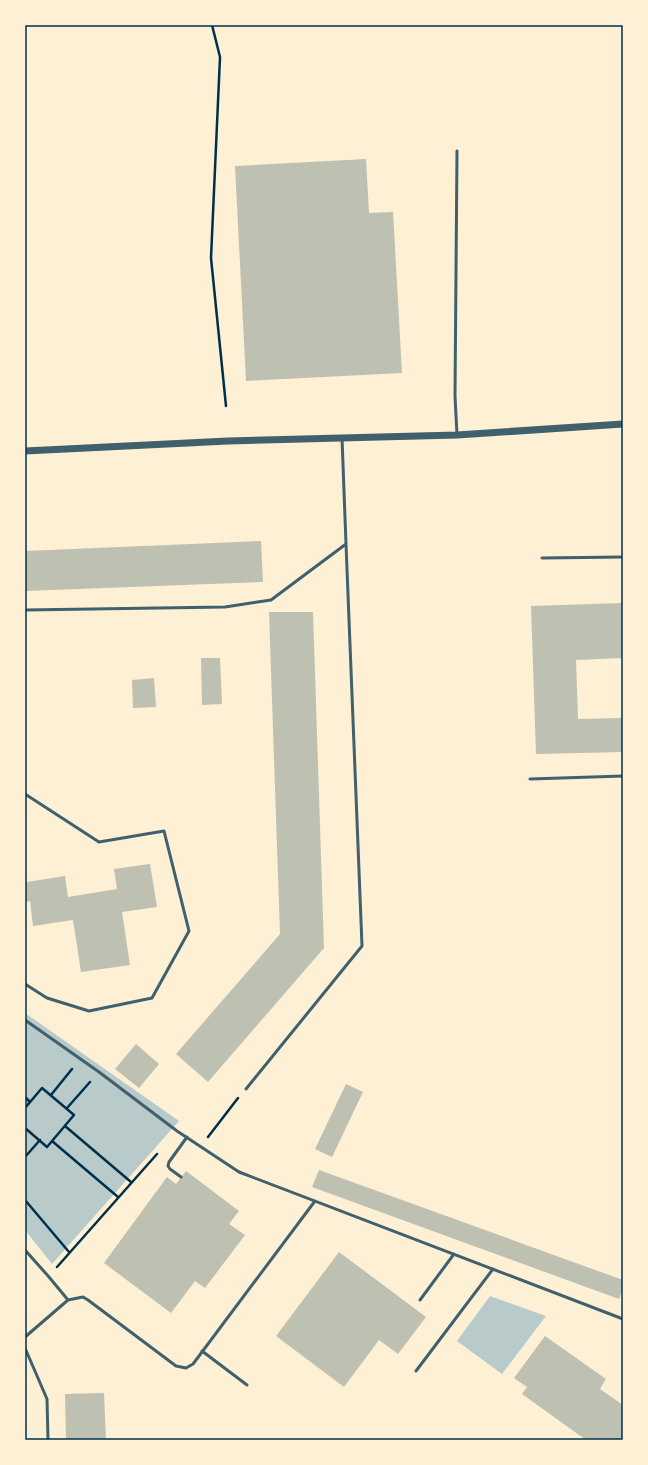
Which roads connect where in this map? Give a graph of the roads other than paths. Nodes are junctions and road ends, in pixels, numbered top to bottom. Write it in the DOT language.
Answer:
graph roads {
  1 [pos="457,151"];
  2 [pos="623,424"];
  3 [pos="457,435"];
  4 [pos="342,438"];
  5 [pos="25,451"];
  6 [pos="346,544"];
  7 [pos="623,557"];
  8 [pos="542,558"];
  9 [pos="25,610"];
  10 [pos="623,776"];
  11 [pos="530,779"];
  12 [pos="25,794"];
  13 [pos="25,984"];
  14 [pos="25,1020"];
  15 [pos="246,1089"];
  16 [pos="187,1137"];
  17 [pos="180,1177"];
  18 [pos="315,1201"];
  19 [pos="25,1250"];
  20 [pos="454,1254"];
  21 [pos="492,1269"];
  22 [pos="68,1300"];
  23 [pos="420,1300"];
  24 [pos="623,1319"];
  25 [pos="25,1337"];
  26 [pos="25,1348"];
  27 [pos="202,1351"];
  28 [pos="416,1371"];
  29 [pos="247,1384"];
  30 [pos="48,1440"];
  1 -- 3 [label="lane"];
  2 -- 3 [label="street"];
  3 -- 4 [label="street"];
  4 -- 5 [label="street"];
  4 -- 6 [label="lane"];
  6 -- 9 [label="lane"];
  6 -- 15 [label="lane"];
  7 -- 8 [label="lane"];
  10 -- 11 [label="lane"];
  12 -- 13 [label="lane"];
  14 -- 16 [label="lane"];
  16 -- 17 [label="lane"];
  16 -- 18 [label="lane"];
  18 -- 20 [label="lane"];
  18 -- 27 [label="lane"];
  19 -- 22 [label="lane"];
  20 -- 21 [label="lane"];
  20 -- 23 [label="lane"];
  21 -- 24 [label="lane"];
  21 -- 28 [label="lane"];
  22 -- 25 [label="lane"];
  22 -- 27 [label="lane"];
  26 -- 30 [label="lane"];
  27 -- 29 [label="lane"];
}
